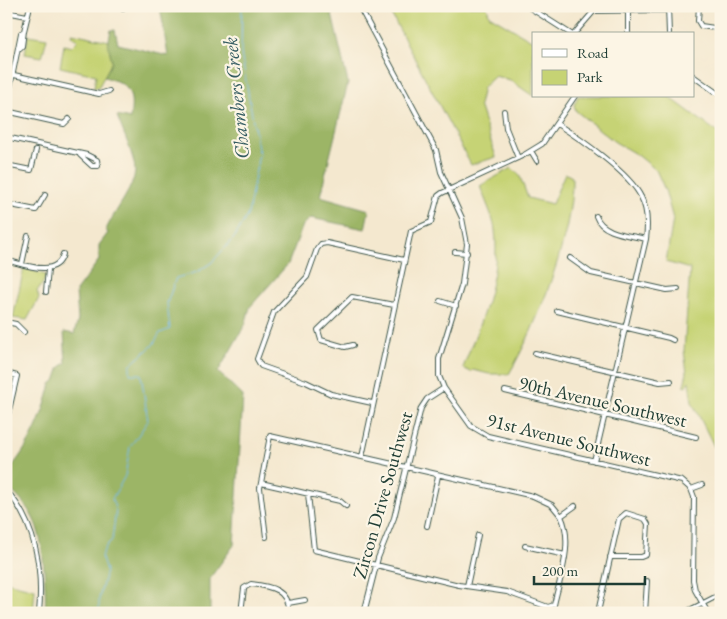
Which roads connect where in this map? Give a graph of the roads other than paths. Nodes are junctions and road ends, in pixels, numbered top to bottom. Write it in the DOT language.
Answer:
graph roads {
  1 [pos="30,6"];
  2 [pos="115,6"];
  3 [pos="359,6"];
  4 [pos="527,6"];
  5 [pos="698,6"];
  6 [pos="123,8"];
  7 [pos="668,8"];
  8 [pos="594,9"];
  9 [pos="628,10"];
  10 [pos="6,12"];
  11 [pos="27,16"];
  12 [pos="721,30"];
  13 [pos="569,32"];
  14 [pos="574,32"];
  15 [pos="628,32"];
  16 [pos="669,32"];
  17 [pos="14,75"];
  18 [pos="694,77"];
  19 [pos="109,91"];
  20 [pos="721,96"];
  21 [pos="574,98"];
  22 [pos="6,109"];
  23 [pos="504,111"];
  24 [pos="69,119"];
  25 [pos="557,124"];
  26 [pos="6,137"];
  27 [pos="36,150"];
  28 [pos="531,151"];
  29 [pos="80,154"];
  30 [pos="518,158"];
  31 [pos="537,162"];
  32 [pos="6,165"];
  33 [pos="449,190"];
  34 [pos="45,195"];
  35 [pos="6,204"];
  36 [pos="596,216"];
  37 [pos="28,236"];
  38 [pos="646,239"];
  39 [pos="455,252"];
  40 [pos="467,253"];
  41 [pos="63,254"];
  42 [pos="570,258"];
  43 [pos="6,260"];
  44 [pos="404,260"];
  45 [pos="22,264"];
  46 [pos="48,269"];
  47 [pos="636,283"];
  48 [pos="678,289"];
  49 [pos="46,292"];
  50 [pos="440,301"];
  51 [pos="394,305"];
  52 [pos="456,306"];
  53 [pos="557,310"];
  54 [pos="6,322"];
  55 [pos="624,327"];
  56 [pos="24,332"];
  57 [pos="673,340"];
  58 [pos="353,346"];
  59 [pos="536,353"];
  60 [pos="614,372"];
  61 [pos="6,373"];
  62 [pos="671,381"];
  63 [pos="444,388"];
  64 [pos="505,391"];
  65 [pos="372,404"];
  66 [pos="604,416"];
  67 [pos="6,423"];
  68 [pos="696,437"];
  69 [pos="362,457"];
  70 [pos="594,461"];
  71 [pos="406,468"];
  72 [pos="438,476"];
  73 [pos="261,483"];
  74 [pos="702,485"];
  75 [pos="691,489"];
  76 [pos="6,490"];
  77 [pos="308,494"];
  78 [pos="346,506"];
  79 [pos="576,506"];
  80 [pos="562,516"];
  81 [pos="427,526"];
  82 [pos="478,535"];
  83 [pos="266,538"];
  84 [pos="525,546"];
  85 [pos="565,555"];
  86 [pos="610,557"];
  87 [pos="376,566"];
  88 [pos="647,581"];
  89 [pos="467,586"];
  90 [pos="721,594"];
  91 [pos="305,600"];
  92 [pos="288,603"];
  93 [pos="702,604"];
  94 [pos="364,612"];
  95 [pos="38,613"];
  96 [pos="241,613"];
  97 [pos="288,613"];
  98 [pos="373,613"];
  99 [pos="598,613"];
  100 [pos="645,613"];
  101 [pos="684,613"];
  102 [pos="708,613"];
  1 -- 11 [label="street"];
  2 -- 6 [label="street"];
  3 -- 33 [label="street"];
  4 -- 13 [label="street"];
  5 -- 12 [label="street"];
  7 -- 9 [label="street"];
  7 -- 16 [label="street"];
  8 -- 9 [label="street"];
  8 -- 14 [label="street"];
  9 -- 15 [label="street"];
  10 -- 11 [label="street"];
  11 -- 17 [label="street"];
  17 -- 19 [label="street"];
  17 -- 22 [label="street"];
  18 -- 20 [label="street"];
  21 -- 25 [label="street"];
  22 -- 24 [label="street"];
  23 -- 30 [label="street"];
  25 -- 28 [label="street"];
  25 -- 38 [label="street"];
  26 -- 29 [label="street"];
  27 -- 32 [label="street"];
  28 -- 30 [label="street"];
  28 -- 31 [label="street"];
  30 -- 33 [label="street"];
  33 -- 40 [label="street"];
  33 -- 44 [label="street"];
  34 -- 35 [label="street"];
  36 -- 38 [label="street"];
  37 -- 45 [label="street"];
  38 -- 47 [label="street"];
  39 -- 40 [label="street"];
  40 -- 52 [label="street"];
  41 -- 46 [label="street"];
  42 -- 47 [label="street"];
  43 -- 45 [label="street"];
  44 -- 51 [label="street"];
  44 -- 65 [label="street"];
  45 -- 46 [label="street"];
  46 -- 49 [label="street"];
  47 -- 48 [label="street"];
  47 -- 55 [label="street"];
  50 -- 52 [label="street"];
  51 -- 58 [label="street"];
  51 -- 65 [label="street"];
  52 -- 63 [label="street"];
  53 -- 55 [label="street"];
  54 -- 56 [label="street"];
  55 -- 57 [label="street"];
  55 -- 60 [label="street"];
  59 -- 60 [label="street"];
  60 -- 62 [label="street"];
  60 -- 66 [label="street"];
  61 -- 67 [label="street"];
  63 -- 70 [label="street, 91st Avenue Southwest"];
  63 -- 71 [label="street, Zircon Drive Southwest"];
  64 -- 66 [label="street, 90th Avenue Southwest"];
  65 -- 69 [label="street"];
  66 -- 68 [label="street, 90th Avenue Southwest"];
  66 -- 70 [label="street"];
  69 -- 71 [label="street"];
  69 -- 73 [label="street"];
  70 -- 75 [label="street, 91st Avenue Southwest"];
  71 -- 72 [label="street"];
  71 -- 87 [label="street, Zircon Drive Southwest"];
  72 -- 80 [label="street"];
  72 -- 81 [label="street"];
  73 -- 77 [label="street"];
  73 -- 83 [label="street"];
  74 -- 75 [label="street"];
  75 -- 93 [label="street"];
  76 -- 95 [label="street"];
  77 -- 78 [label="street"];
  77 -- 87 [label="street"];
  79 -- 80 [label="street"];
  80 -- 85 [label="street"];
  82 -- 89 [label="street"];
  84 -- 85 [label="street"];
  85 -- 89 [label="street"];
  86 -- 86 [label="street"];
  86 -- 99 [label="street"];
  87 -- 89 [label="street"];
  87 -- 94 [label="street, Zircon Drive Southwest"];
  88 -- 100 [label="street"];
  90 -- 93 [label="street"];
  91 -- 92 [label="street"];
  92 -- 96 [label="street"];
  92 -- 97 [label="street"];
  93 -- 101 [label="street"];
  93 -- 102 [label="street"];
  94 -- 98 [label="street"];
}
